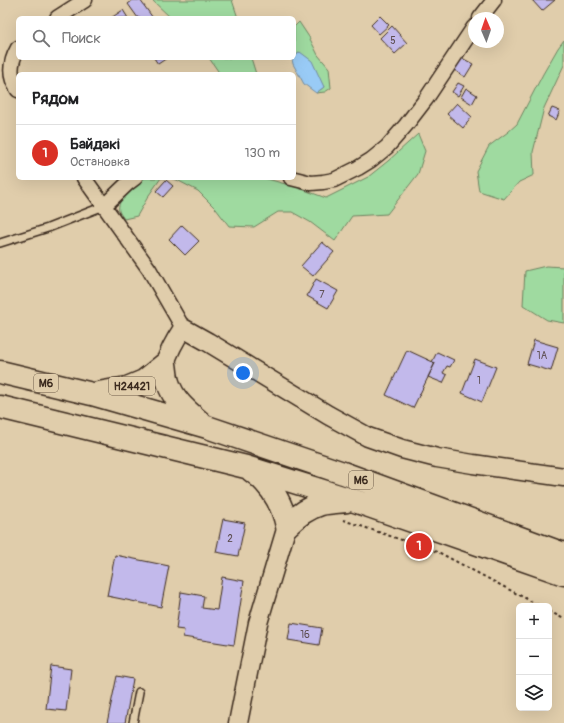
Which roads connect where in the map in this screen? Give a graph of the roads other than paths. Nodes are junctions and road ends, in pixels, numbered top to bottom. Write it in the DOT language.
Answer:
graph roads {
  1 [pos="85,0"];
  2 [pos="494,0"];
  3 [pos="485,12"];
  4 [pos="60,16"];
  5 [pos="468,36"];
  6 [pos="16,52"];
  7 [pos="16,87"];
  8 [pos="296,179"];
  9 [pos="85,180"];
  10 [pos="132,180"];
  11 [pos="104,206"];
  12 [pos="0,243"];
  13 [pos="183,328"];
  14 [pos="165,364"];
  15 [pos="0,372"];
  16 [pos="92,394"];
  17 [pos="0,407"];
  18 [pos="207,427"];
  19 [pos="246,467"];
  20 [pos="564,477"];
  21 [pos="352,500"];
  22 [pos="287,526"];
  23 [pos="564,554"];
  24 [pos="564,574"];
  25 [pos="139,692"];
  26 [pos="133,723"];
  27 [pos="238,723"];
  1 -- 4 [label="street"];
  2 -- 3 [label="street"];
  5 -- 8 [label="street"];
  6 -- 7 [label="street"];
  9 -- 11 [label="street"];
  10 -- 11 [label="street"];
  11 -- 12 [label="lane"];
  11 -- 13 [label="street"];
  13 -- 14 [label="street, Н24421"];
  13 -- 20 [label="street"];
  14 -- 16 [label="highway, Н24421"];
  14 -- 18 [label="highway, Н24421"];
  15 -- 16 [label="highway, М6"];
  16 -- 18 [label="highway, М6"];
  17 -- 19 [label="highway, М6"];
  18 -- 23 [label="highway, М6"];
  19 -- 21 [label="highway, М6"];
  19 -- 22 [label="highway"];
  21 -- 22 [label="highway"];
  21 -- 24 [label="highway, М6"];
  22 -- 27 [label="street"];
  25 -- 26 [label="lane"];
}
